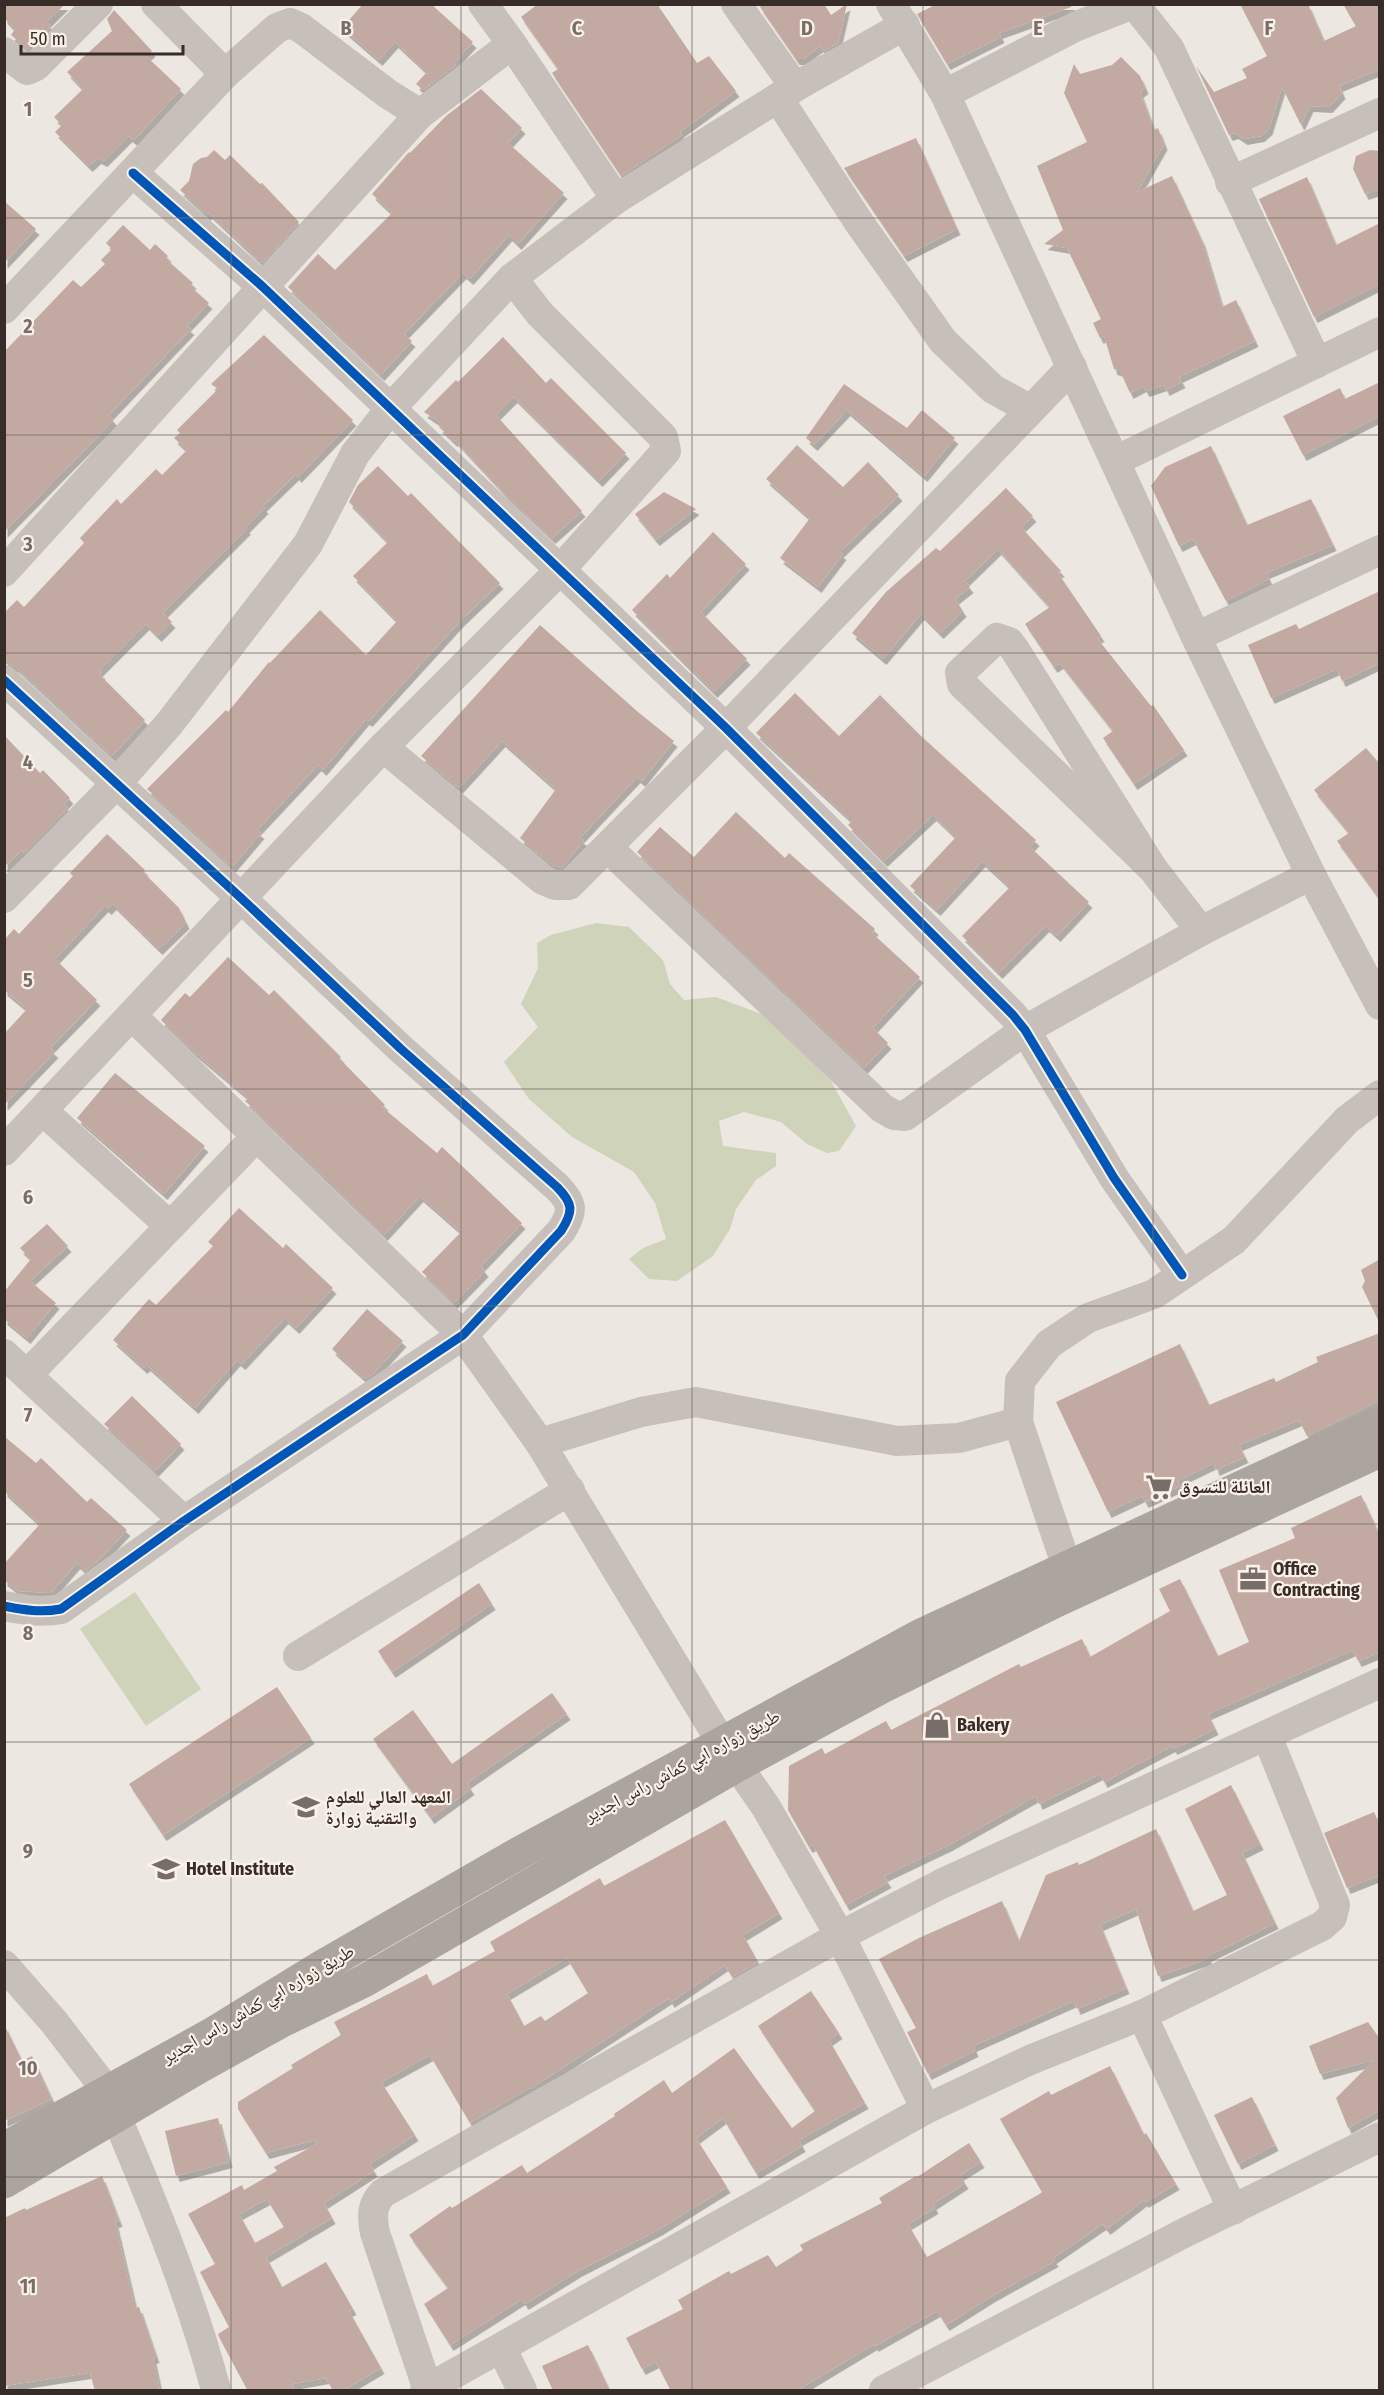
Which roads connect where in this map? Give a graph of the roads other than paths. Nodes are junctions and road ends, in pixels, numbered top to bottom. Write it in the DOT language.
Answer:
graph roads {
  1 [pos="98,4"];
  2 [pos="156,4"];
  3 [pos="483,4"];
  4 [pos="736,4"];
  5 [pos="1134,4"];
  6 [pos="898,15"];
  7 [pos="512,44"];
  8 [pos="4,52"];
  9 [pos="225,74"];
  10 [pos="787,93"];
  11 [pos="945,94"];
  12 [pos="1380,112"];
  13 [pos="420,114"];
  14 [pos="133,173"];
  15 [pos="1230,182"];
  16 [pos="616,199"];
  17 [pos="512,278"];
  18 [pos="263,286"];
  19 [pos="4,309"];
  20 [pos="1380,332"];
  21 [pos="1317,363"];
  22 [pos="1072,367"];
  23 [pos="390,409"];
  24 [pos="1029,410"];
  25 [pos="1115,461"];
  26 [pos="1380,550"];
  27 [pos="560,570"];
  28 [pos="4,572"];
  29 [pos="1197,637"];
  30 [pos="4,680"];
  31 [pos="726,729"];
  32 [pos="383,747"];
  33 [pos="116,784"];
  34 [pos="608,848"];
  35 [pos="1153,869"];
  36 [pos="1311,876"];
  37 [pos="4,898"];
  38 [pos="241,898"];
  39 [pos="1201,931"];
  40 [pos="1380,1005"];
  41 [pos="132,1016"];
  42 [pos="1025,1030"];
  43 [pos="1380,1095"];
  44 [pos="43,1110"];
  45 [pos="256,1136"];
  46 [pos="4,1151"];
  47 [pos="170,1226"];
  48 [pos="1182,1275"];
  49 [pos="463,1335"];
  50 [pos="4,1354"];
  51 [pos="27,1375"];
  52 [pos="1018,1422"];
  53 [pos="540,1443"];
  54 [pos="1379,1446"];
  55 [pos="570,1490"];
  56 [pos="184,1521"];
  57 [pos="1067,1567"];
  58 [pos="4,1606"];
  59 [pos="298,1656"];
  60 [pos="1380,1683"];
  61 [pos="1267,1736"];
  62 [pos="730,1755"];
  63 [pos="840,1936"];
  64 [pos="4,1965"];
  65 [pos="1142,2015"];
  66 [pos="111,2103"];
  67 [pos="926,2109"];
  68 [pos="1380,2137"];
  69 [pos="4,2149"];
  70 [pos="4,2182"];
  71 [pos="1233,2210"];
  72 [pos="502,2349"];
  73 [pos="427,2390"];
  74 [pos="216,2391"];
  75 [pos="522,2391"];
  76 [pos="884,2391"];
  1 -- 8 [label="street"];
  2 -- 9 [label="street"];
  3 -- 7 [label="street"];
  4 -- 10 [label="street"];
  5 -- 11 [label="street"];
  5 -- 15 [label="street"];
  6 -- 10 [label="street"];
  6 -- 11 [label="street"];
  7 -- 13 [label="street"];
  7 -- 16 [label="street"];
  9 -- 13 [label="street"];
  9 -- 14 [label="street"];
  10 -- 16 [label="street"];
  10 -- 24 [label="street"];
  11 -- 22 [label="street"];
  12 -- 15 [label="street"];
  13 -- 18 [label="street"];
  14 -- 18 [label="street"];
  14 -- 19 [label="street"];
  15 -- 21 [label="street"];
  16 -- 17 [label="street"];
  17 -- 23 [label="street"];
  17 -- 27 [label="street"];
  18 -- 23 [label="street"];
  18 -- 28 [label="street"];
  20 -- 21 [label="street"];
  21 -- 25 [label="street"];
  22 -- 24 [label="street"];
  22 -- 25 [label="street"];
  23 -- 27 [label="street"];
  23 -- 33 [label="street"];
  24 -- 31 [label="street"];
  25 -- 29 [label="street"];
  26 -- 29 [label="street"];
  27 -- 31 [label="street"];
  27 -- 32 [label="street"];
  29 -- 36 [label="street"];
  30 -- 33 [label="street"];
  31 -- 34 [label="street"];
  31 -- 42 [label="street"];
  32 -- 34 [label="street"];
  32 -- 38 [label="street"];
  33 -- 37 [label="street"];
  33 -- 38 [label="street"];
  34 -- 42 [label="street"];
  35 -- 35 [label="street"];
  35 -- 39 [label="street"];
  36 -- 39 [label="street"];
  36 -- 40 [label="street"];
  38 -- 41 [label="street"];
  38 -- 49 [label="street"];
  39 -- 42 [label="street"];
  41 -- 44 [label="street"];
  41 -- 45 [label="street"];
  42 -- 48 [label="street"];
  43 -- 48 [label="street"];
  44 -- 46 [label="street"];
  44 -- 47 [label="street"];
  45 -- 47 [label="street"];
  45 -- 49 [label="street"];
  47 -- 51 [label="street"];
  48 -- 52 [label="street"];
  49 -- 53 [label="street"];
  49 -- 56 [label="street"];
  50 -- 51 [label="street"];
  51 -- 56 [label="street"];
  52 -- 53 [label="street"];
  52 -- 57 [label="street"];
  53 -- 55 [label="street"];
  54 -- 57 [label="main road, طريق زواره ابي كماش راس اجدير"];
  54 -- 62 [label="main road"];
  55 -- 59 [label="street"];
  55 -- 62 [label="street"];
  56 -- 58 [label="street"];
  57 -- 62 [label="main road, طريق زواره ابي كماش راس اجدير"];
  60 -- 61 [label="street"];
  61 -- 63 [label="street"];
  61 -- 65 [label="street"];
  62 -- 63 [label="street"];
  62 -- 66 [label="main road, طريق زواره ابي كماش راس اجدير"];
  63 -- 67 [label="street"];
  63 -- 73 [label="street"];
  64 -- 66 [label="street"];
  65 -- 67 [label="street"];
  65 -- 71 [label="street"];
  66 -- 69 [label="main road, طريق زواره ابي كماش راس اجدير"];
  66 -- 70 [label="main road"];
  66 -- 74 [label="street"];
  67 -- 72 [label="street"];
  68 -- 71 [label="street"];
  71 -- 76 [label="street"];
  72 -- 73 [label="street"];
  72 -- 75 [label="street"];
}
